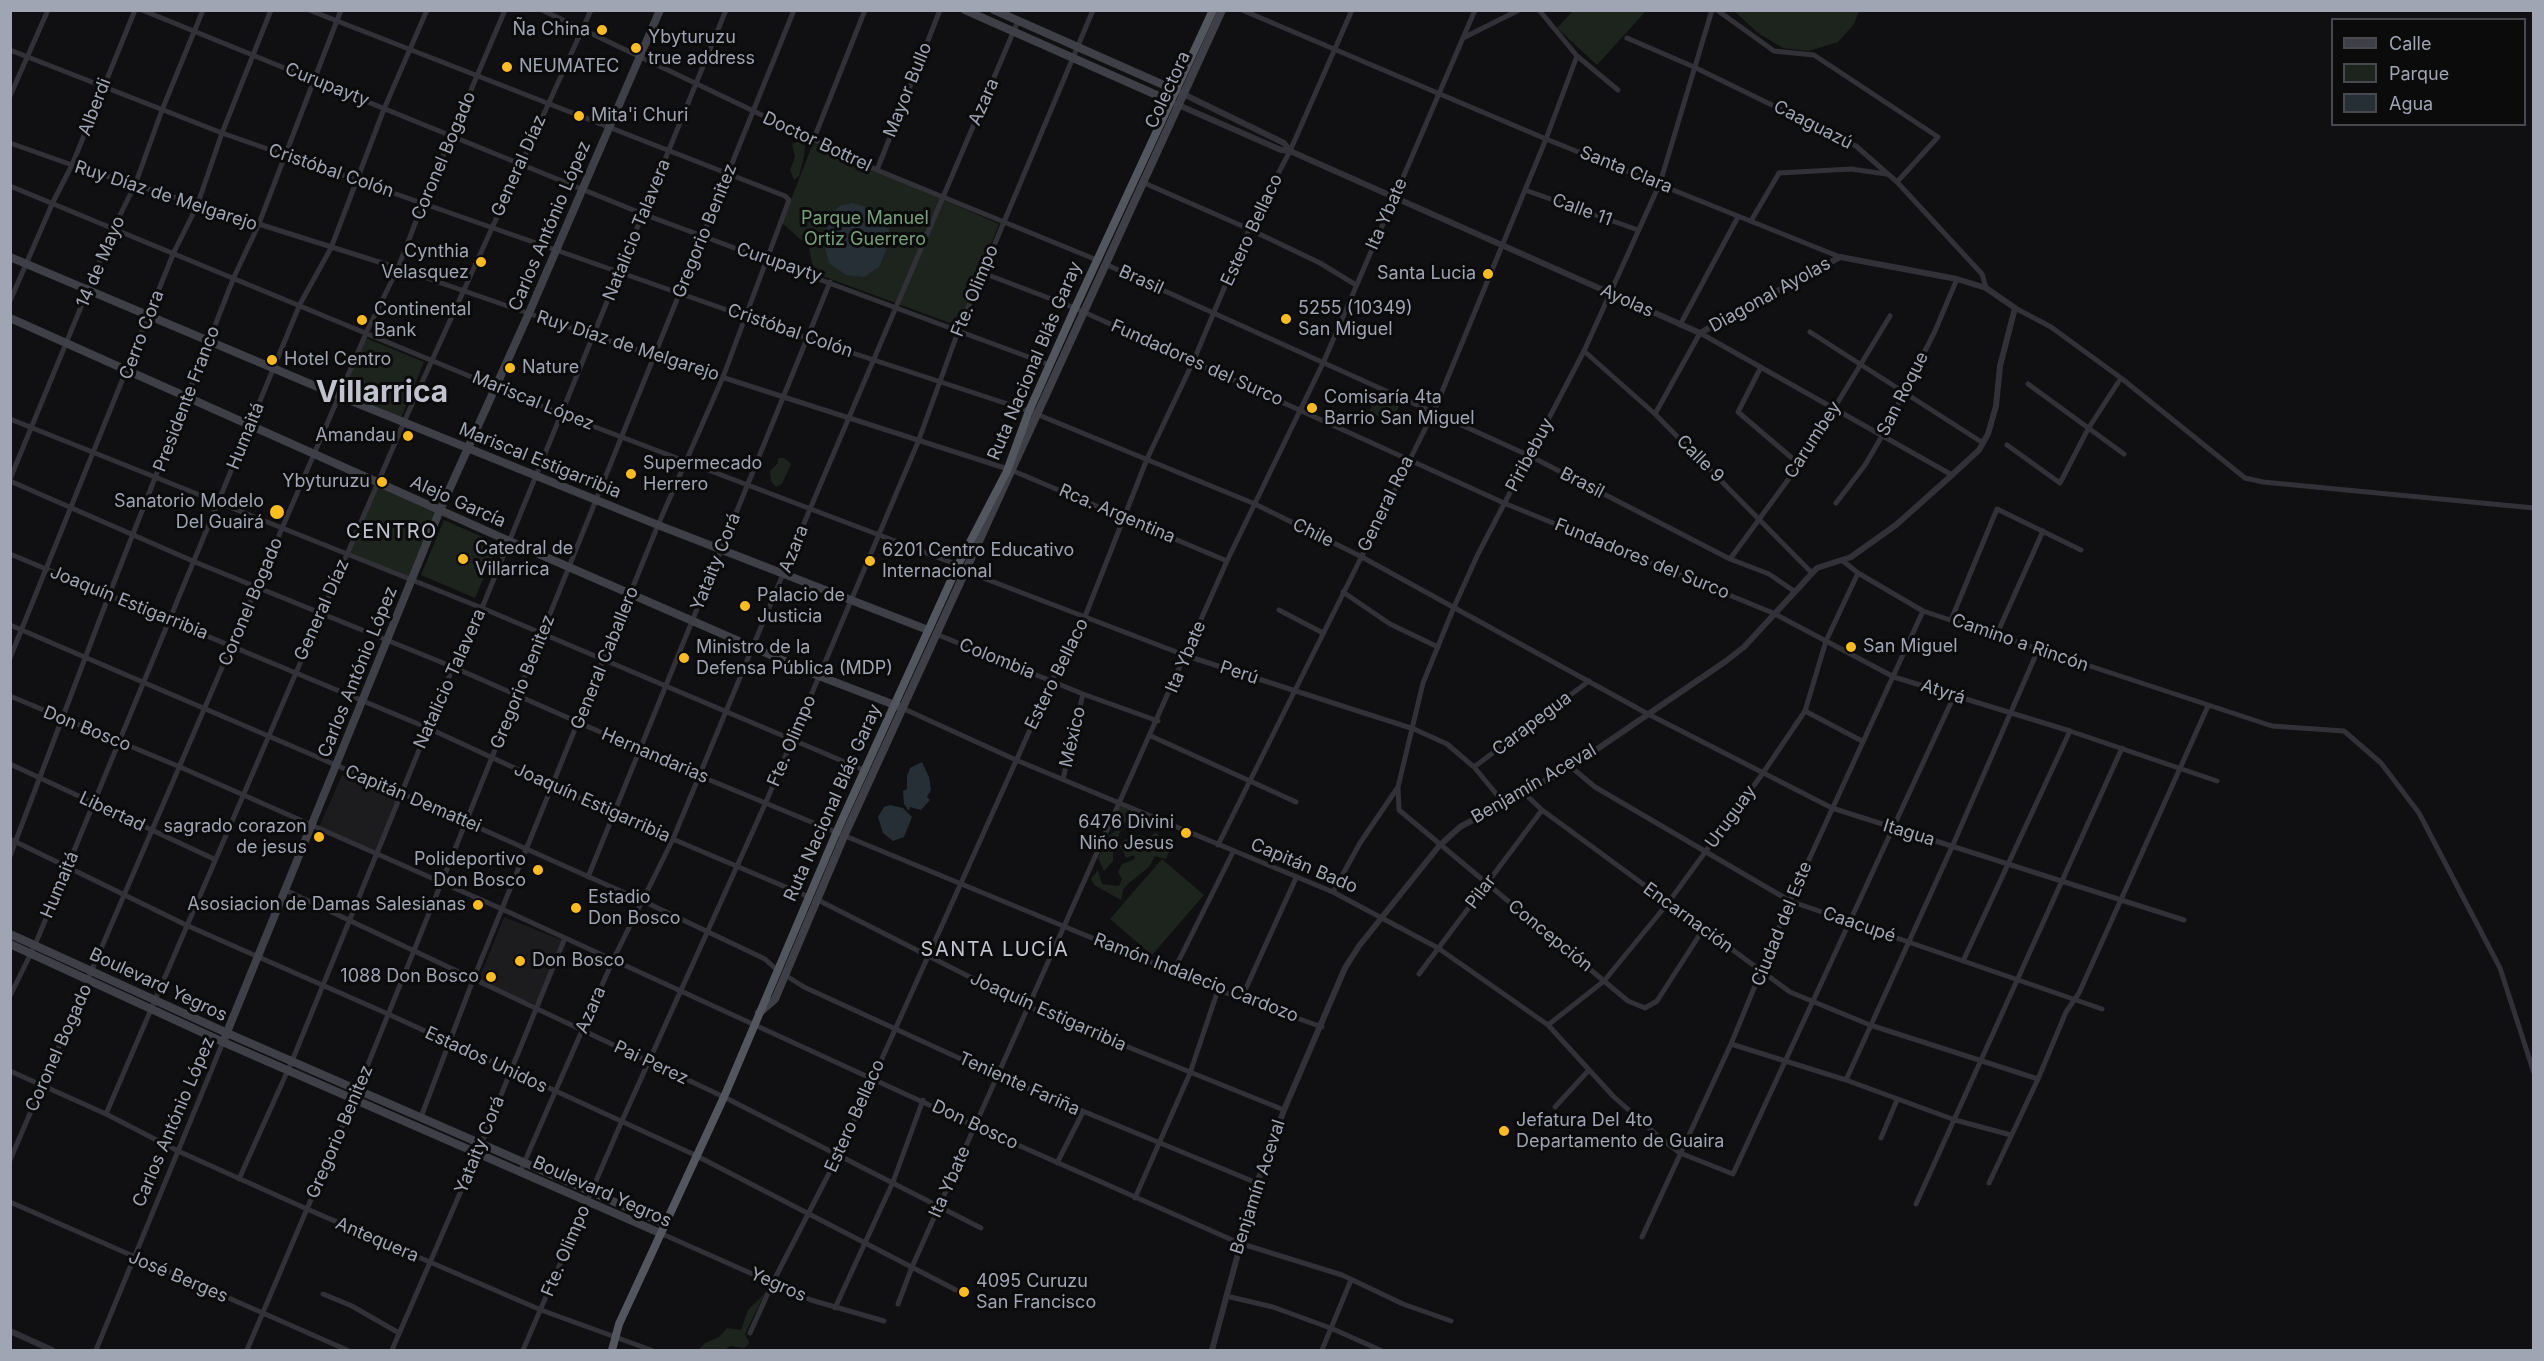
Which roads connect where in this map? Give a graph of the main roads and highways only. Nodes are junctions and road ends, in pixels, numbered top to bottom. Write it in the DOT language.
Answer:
graph roads {
  1 [pos="660,10"];
  2 [pos="965,10"];
  3 [pos="994,10"];
  4 [pos="1213,10"];
  5 [pos="1222,10"];
  6 [pos="1179,91"];
  7 [pos="1174,102"];
  8 [pos="10,256"];
  9 [pos="1101,262"];
  10 [pos="1079,309"];
  11 [pos="10,318"];
  12 [pos="1033,412"];
  13 [pos="467,448"];
  14 [pos="440,510"];
  15 [pos="932,632"];
  16 [pos="899,707"];
  17 [pos="841,832"];
  18 [pos="813,898"];
  19 [pos="10,934"];
  20 [pos="10,944"];
  21 [pos="759,1013"];
  22 [pos="225,1038"];
  23 [pos="665,1224"];
  24 [pos="660,1233"];
  25 [pos="612,1350"];
  1 -- 13 [label="main road, Carlos António López"];
  2 -- 7 [label="main road"];
  3 -- 6 [label="main road"];
  4 -- 6 [label="highway, Ruta Nacional Blás Garay"];
  5 -- 6 [label="main road, Colectora"];
  6 -- 7 [label="highway, Ruta Nacional Blás Garay"];
  7 -- 9 [label="highway, Ruta Nacional Blás Garay"];
  7 -- 9 [label="main road, Colectora"];
  8 -- 13 [label="main road, Mariscal Estigarribia"];
  9 -- 10 [label="highway, Ruta Nacional Blás Garay"];
  10 -- 12 [label="main road"];
  10 -- 12 [label="highway, Ruta Nacional Blás Garay"];
  11 -- 14 [label="main road, Alejo García"];
  12 -- 15 [label="highway, Ruta Nacional Blás Garay"];
  13 -- 14 [label="main road, Carlos António López"];
  13 -- 15 [label="main road, Mariscal Estigarribia"];
  14 -- 16 [label="main road, Alejo García"];
  14 -- 22 [label="main road, Carlos António López"];
  15 -- 16 [label="highway, Ruta Nacional Blás Garay"];
  16 -- 17 [label="main road"];
  16 -- 17 [label="highway, Ruta Nacional Blás Garay"];
  17 -- 18 [label="highway, Ruta Nacional Blás Garay"];
  18 -- 21 [label="highway, Ruta Nacional Blás Garay"];
  18 -- 21 [label="main road"];
  19 -- 22 [label="main road, Boulevard Yegros"];
  20 -- 22 [label="main road, Boulevard Yegros"];
  21 -- 23 [label="highway, Ruta Nacional Blás Garay"];
  22 -- 23 [label="main road, Boulevard Yegros"];
  22 -- 24 [label="main road, Boulevard Yegros"];
  23 -- 24 [label="highway, Ruta Nacional Blás Garay"];
  24 -- 25 [label="highway, Ruta Nacional Blás Garay"];
}
